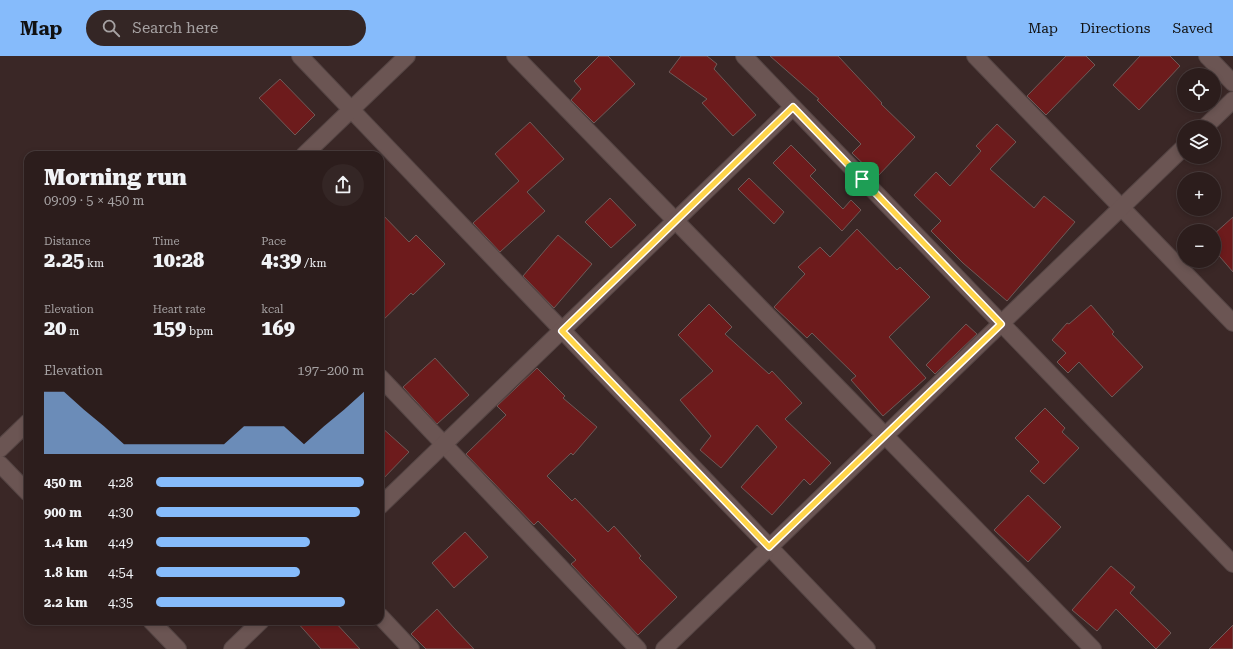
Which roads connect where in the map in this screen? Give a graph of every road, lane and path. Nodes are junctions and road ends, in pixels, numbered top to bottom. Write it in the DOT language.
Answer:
graph roads {
  1 [pos="300,56"];
  2 [pos="407,56"];
  3 [pos="515,56"];
  4 [pos="744,56"];
  5 [pos="975,56"];
  6 [pos="1207,56"];
  7 [pos="1233,83"];
  8 [pos="1233,100"];
  9 [pos="793,107"];
  10 [pos="351,110"];
  11 [pos="1212,120"];
  12 [pos="308,151"];
  13 [pos="1177,154"];
  14 [pos="1121,207"];
  15 [pos="676,221"];
  16 [pos="1233,323"];
  17 [pos="1001,324"];
  18 [pos="562,331"];
  19 [pos="384,381"];
  20 [pos="24,426"];
  21 [pos="885,435"];
  22 [pos="444,444"];
  23 [pos="0,449"];
  24 [pos="0,464"];
  25 [pos="24,489"];
  26 [pos="384,502"];
  27 [pos="769,547"];
  28 [pos="1233,564"];
  29 [pos="384,620"];
  30 [pos="155,625"];
  31 [pos="257,625"];
  32 [pos="178,649"];
  33 [pos="232,649"];
  34 [pos="411,649"];
  35 [pos="638,649"];
  36 [pos="664,649"];
  37 [pos="867,649"];
  38 [pos="1093,649"];
  1 -- 10 [label="street"];
  2 -- 10 [label="street"];
  3 -- 15 [label="street"];
  4 -- 9 [label="street"];
  5 -- 14 [label="street"];
  6 -- 7 [label="street"];
  8 -- 11 [label="street"];
  9 -- 15 [label="street"];
  9 -- 17 [label="street"];
  10 -- 12 [label="street"];
  10 -- 18 [label="street"];
  13 -- 14 [label="street"];
  14 -- 16 [label="street"];
  14 -- 17 [label="street"];
  15 -- 18 [label="street"];
  15 -- 21 [label="street"];
  17 -- 21 [label="street"];
  17 -- 28 [label="street"];
  18 -- 22 [label="street"];
  18 -- 27 [label="street"];
  19 -- 22 [label="street"];
  20 -- 23 [label="street"];
  21 -- 27 [label="street"];
  21 -- 38 [label="street"];
  22 -- 26 [label="street"];
  22 -- 35 [label="street"];
  24 -- 25 [label="street"];
  27 -- 36 [label="street"];
  27 -- 37 [label="street"];
  29 -- 34 [label="street"];
  30 -- 32 [label="street"];
  31 -- 33 [label="street"];
}
